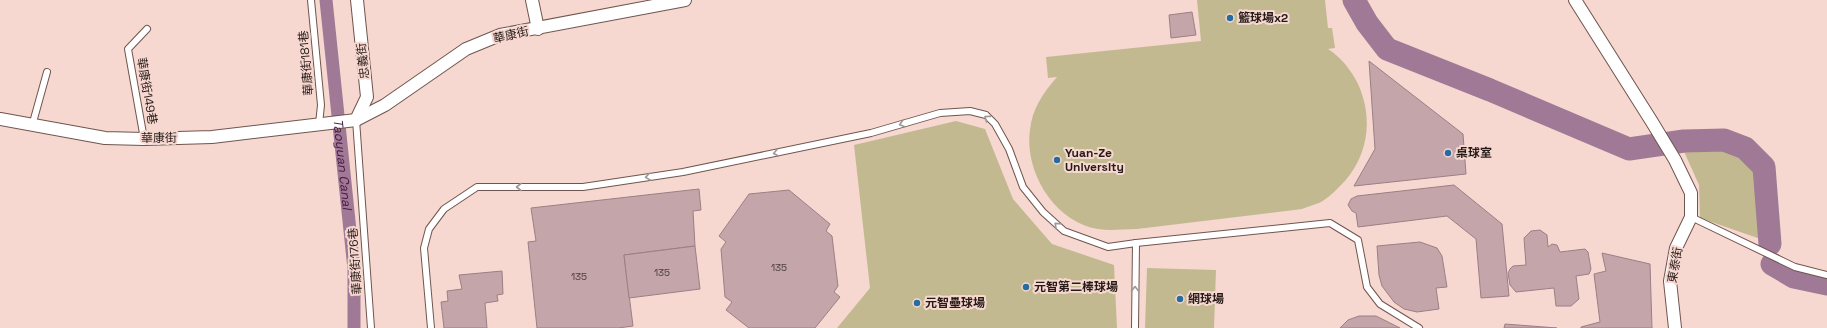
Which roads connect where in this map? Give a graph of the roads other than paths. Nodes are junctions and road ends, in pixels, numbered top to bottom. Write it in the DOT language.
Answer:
graph roads {
  1 [pos="311,0"];
  2 [pos="357,0"];
  3 [pos="532,0"];
  4 [pos="685,0"];
  5 [pos="1575,0"];
  6 [pos="147,29"];
  7 [pos="538,29"];
  8 [pos="47,72"];
  9 [pos="0,119"];
  10 [pos="356,120"];
  11 [pos="320,124"];
  12 [pos="32,126"];
  13 [pos="144,139"];
  14 [pos="1691,218"];
  15 [pos="1136,243"];
  16 [pos="1827,275"];
  17 [pos="372,328"];
  18 [pos="431,328"];
  19 [pos="1135,328"];
  20 [pos="1419,328"];
  21 [pos="1675,328"];
  1 -- 11 [label="lane, 華康街181巷"];
  2 -- 10 [label="street, 忠義街"];
  3 -- 7 [label="street"];
  4 -- 7 [label="street, 華康街"];
  5 -- 14 [label="street, 東泰街"];
  6 -- 13 [label="lane, 華康街149巷"];
  7 -- 10 [label="street, 華康街"];
  8 -- 12 [label="lane"];
  9 -- 12 [label="street, 華康街"];
  10 -- 11 [label="street, 華康街"];
  10 -- 17 [label="lane, 華康街176巷"];
  11 -- 13 [label="street, 華康街"];
  12 -- 13 [label="street, 華康街"];
  14 -- 16 [label="lane"];
  14 -- 21 [label="street, 東泰街"];
  15 -- 18 [label="lane, one-way"];
  19 -- 15 [label="lane, one-way"];
  15 -- 20 [label="lane"];
}
